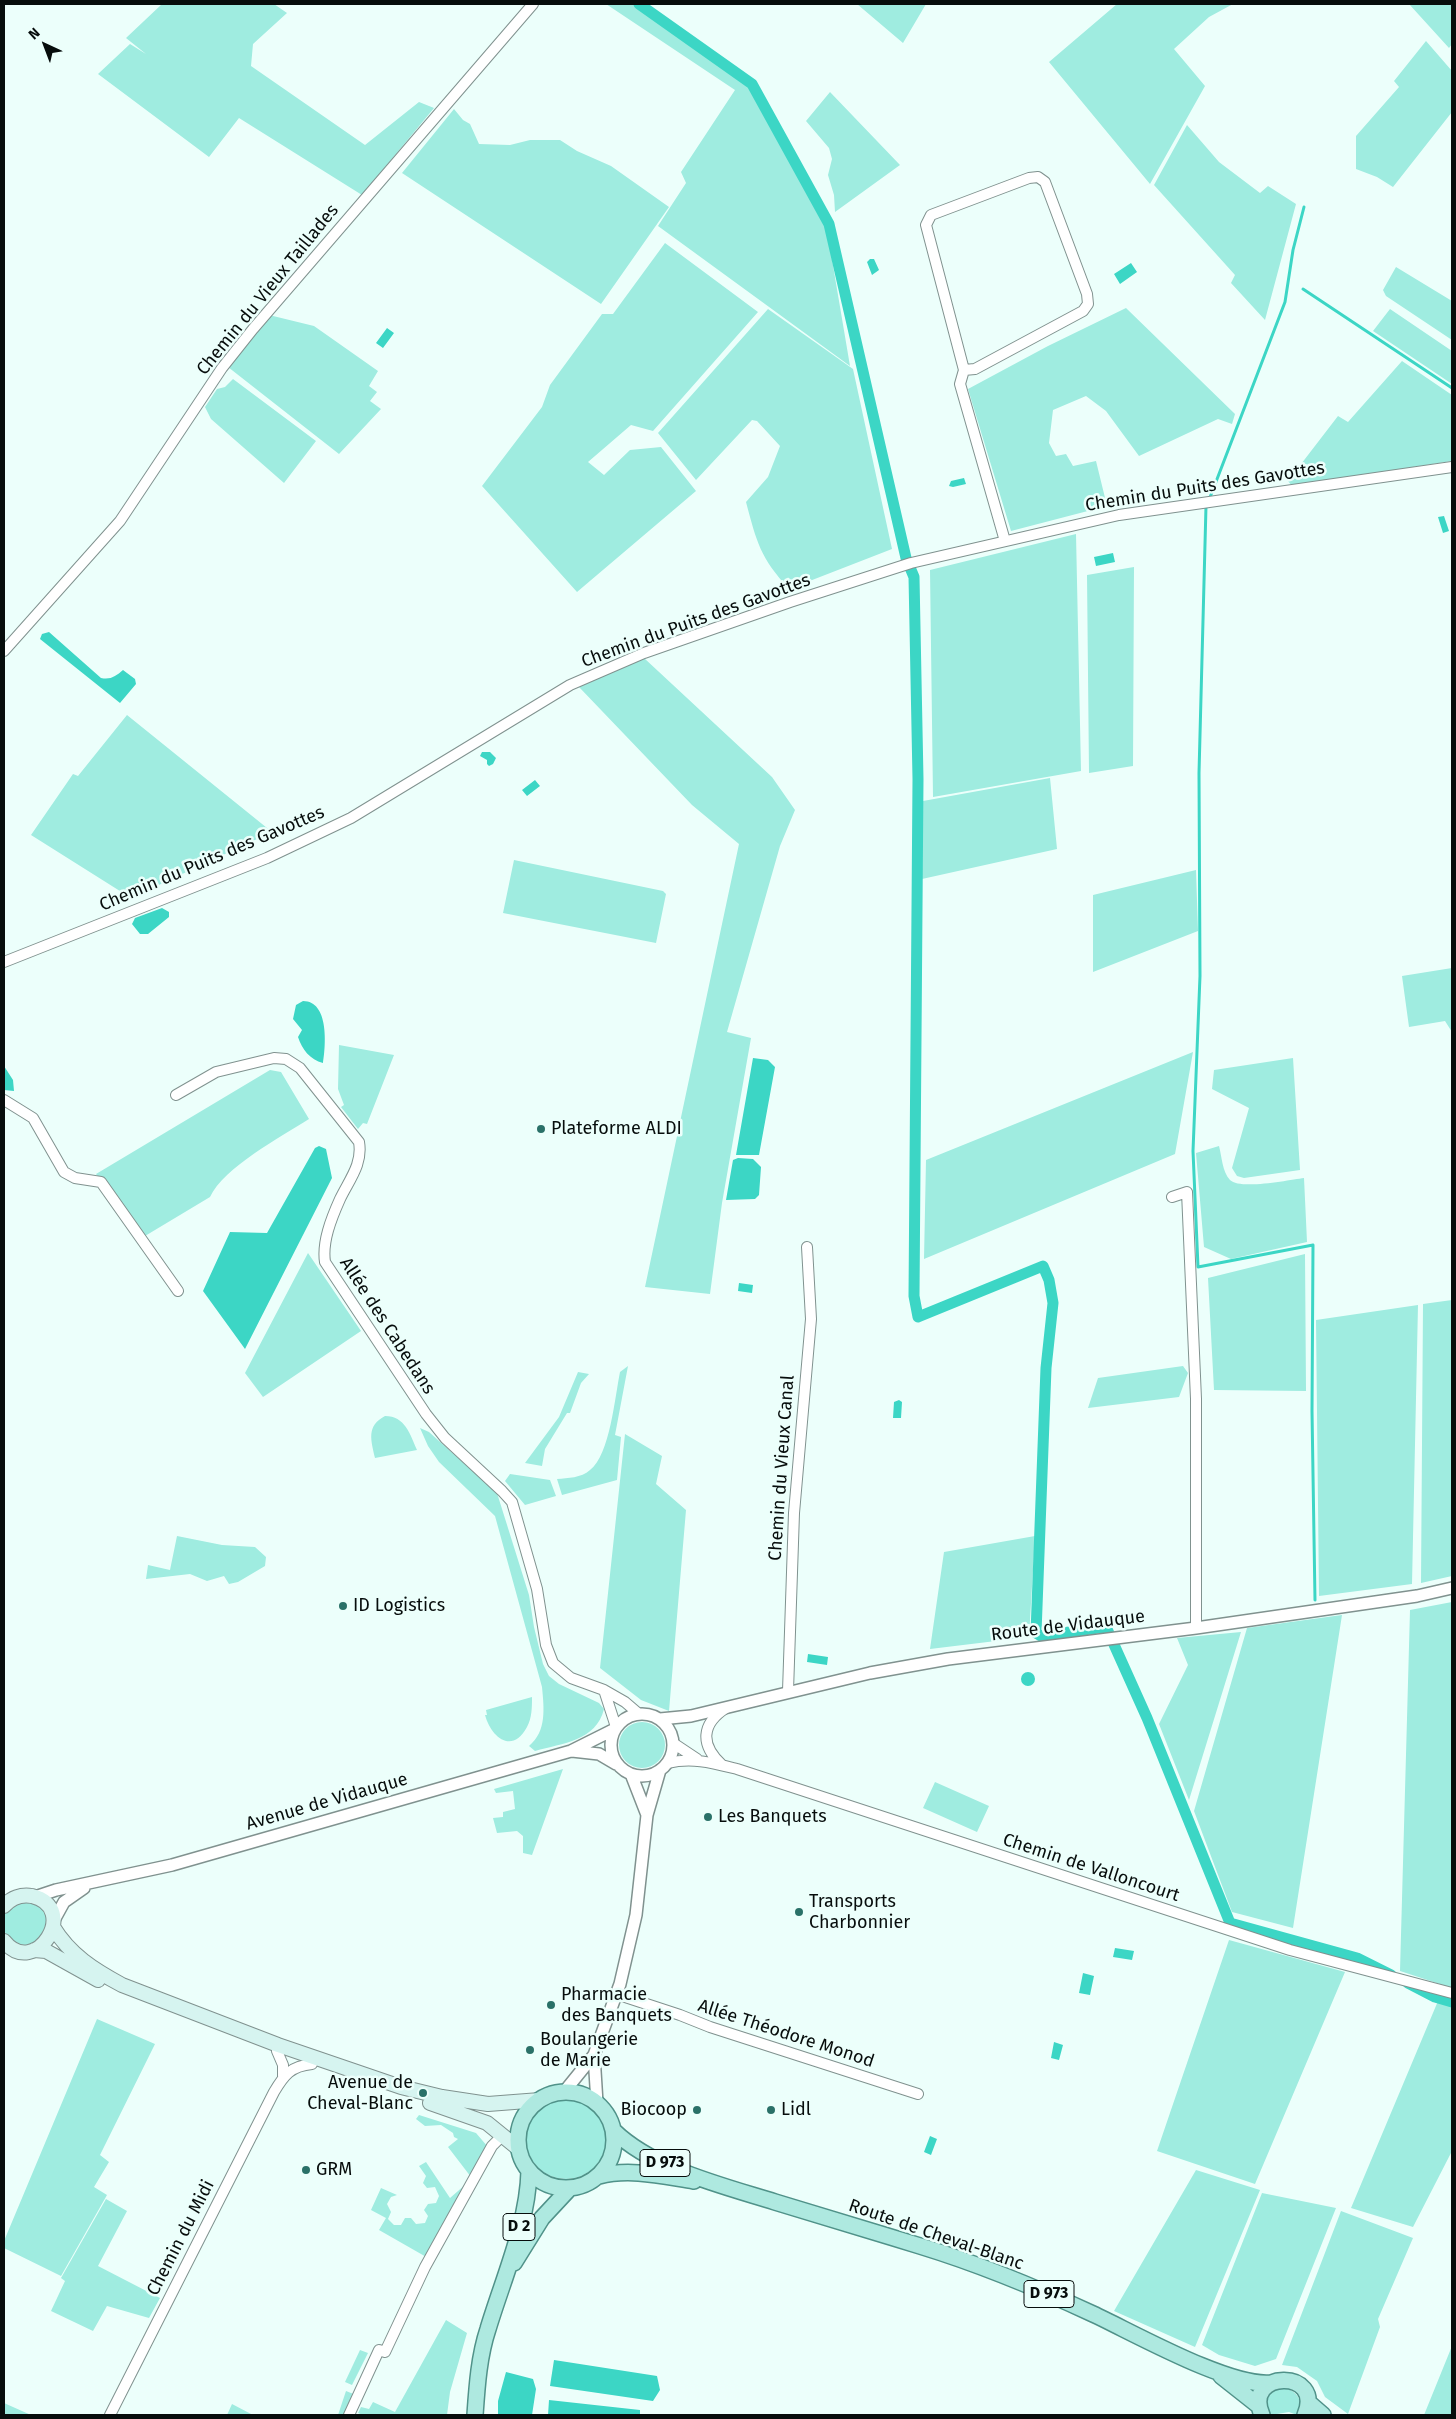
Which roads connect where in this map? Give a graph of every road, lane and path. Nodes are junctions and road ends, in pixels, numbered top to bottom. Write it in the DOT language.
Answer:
graph roads {
  1 [pos="533,4"];
  2 [pos="964,370"];
  3 [pos="1452,467"];
  4 [pos="1005,541"];
  5 [pos="4,651"];
  6 [pos="4,962"];
  7 [pos="176,1095"];
  8 [pos="4,1100"];
  9 [pos="1172,1197"];
  10 [pos="807,1247"];
  11 [pos="178,1291"];
  12 [pos="1452,1588"];
  13 [pos="1196,1628"];
  14 [pos="604,1690"];
  15 [pos="788,1691"];
  16 [pos="729,1706"];
  17 [pos="639,1714"];
  18 [pos="691,1716"];
  19 [pos="660,1719"];
  20 [pos="615,1728"];
  21 [pos="673,1740"];
  22 [pos="570,1751"];
  23 [pos="698,1760"];
  24 [pos="617,1764"];
  25 [pos="723,1766"];
  26 [pos="664,1767"];
  27 [pos="631,1774"];
  28 [pos="647,1815"];
  29 [pos="92,1883"];
  30 [pos="36,1897"];
  31 [pos="4,1905"];
  32 [pos="53,1925"];
  33 [pos="4,1942"];
  34 [pos="34,1950"];
  35 [pos="1452,1993"];
  36 [pos="616,1994"];
  37 [pos="277,2051"];
  38 [pos="594,2055"];
  39 [pos="312,2064"];
  40 [pos="283,2076"];
  41 [pos="564,2092"];
  42 [pos="918,2094"];
  43 [pos="540,2100"];
  44 [pos="597,2103"];
  45 [pos="614,2131"];
  46 [pos="503,2135"];
  47 [pos="519,2149"];
  48 [pos="529,2170"];
  49 [pos="599,2176"];
  50 [pos="721,2186"];
  51 [pos="569,2189"];
  52 [pos="504,2282"];
  53 [pos="1214,2371"];
  54 [pos="1271,2383"];
  55 [pos="1307,2409"];
  56 [pos="1260,2411"];
  57 [pos="110,2415"];
  58 [pos="348,2415"];
  59 [pos="475,2415"];
  60 [pos="1324,2415"];
  1 -- 5 [label="street, Chemin du Vieux Taillades"];
  2 -- 2 [label="street"];
  2 -- 4 [label="street"];
  3 -- 4 [label="street, Chemin du Puits des Gavottes"];
  4 -- 6 [label="street, Chemin du Puits des Gavottes"];
  7 -- 14 [label="street, Allée des Cabedans"];
  8 -- 11 [label="street"];
  9 -- 13 [label="street"];
  10 -- 15 [label="street, Chemin du Vieux Canal"];
  12 -- 13 [label="street, Route de Vidauque"];
  13 -- 15 [label="street, Route de Vidauque"];
  14 -- 17 [label="street, Allée des Cabedans"];
  14 -- 20 [label="street"];
  15 -- 16 [label="street, Route de Vidauque"];
  16 -- 18 [label="street, Route de Vidauque"];
  16 -- 25 [label="street"];
  17 -- 19 [label="street"];
  17 -- 20 [label="street"];
  18 -- 19 [label="street, Route de Vidauque"];
  18 -- 21 [label="street"];
  19 -- 21 [label="street"];
  20 -- 22 [label="street, Avenue de Vidauque"];
  20 -- 24 [label="street"];
  21 -- 23 [label="street, Chemin de Valloncourt"];
  21 -- 26 [label="street"];
  22 -- 24 [label="street, Avenue de Vidauque"];
  22 -- 29 [label="street, Avenue de Vidauque"];
  23 -- 25 [label="street, Chemin de Valloncourt"];
  23 -- 26 [label="street, Chemin de Valloncourt"];
  24 -- 27 [label="street"];
  25 -- 35 [label="street, Chemin de Valloncourt"];
  26 -- 27 [label="street"];
  26 -- 28 [label="street"];
  27 -- 28 [label="street"];
  28 -- 36 [label="street"];
  29 -- 30 [label="street, Avenue de Vidauque"];
  29 -- 32 [label="street, Avenue de Vidauque"];
  30 -- 31 [label="main road"];
  30 -- 32 [label="main road"];
  32 -- 34 [label="main road"];
  32 -- 43 [label="main road"];
  33 -- 34 [label="main road"];
  34 -- 37 [label="main road"];
  36 -- 38 [label="street"];
  36 -- 42 [label="street, Allée Théodore Monod"];
  37 -- 39 [label="main road"];
  37 -- 40 [label="street"];
  38 -- 41 [label="street"];
  38 -- 44 [label="street"];
  39 -- 40 [label="street"];
  39 -- 46 [label="main road"];
  40 -- 57 [label="street, Chemin du Midi"];
  41 -- 43 [label="main road"];
  41 -- 44 [label="main road"];
  43 -- 47 [label="main road"];
  44 -- 45 [label="main road"];
  45 -- 49 [label="main road"];
  45 -- 50 [label="main road, D 973"];
  46 -- 47 [label="main road"];
  46 -- 58 [label="street"];
  47 -- 48 [label="main road"];
  48 -- 51 [label="main road"];
  48 -- 52 [label="main road, D 2"];
  49 -- 50 [label="main road, D 973"];
  49 -- 51 [label="main road"];
  50 -- 53 [label="main road, Route de Cheval-Blanc / D 973"];
  51 -- 52 [label="main road, D 2"];
  52 -- 59 [label="main road, D 2"];
  53 -- 54 [label="main road, Route de Cheval-Blanc / D 973"];
  53 -- 56 [label="main road, Route de Cheval-Blanc / D 973"];
  54 -- 55 [label="main road, Route de Cheval-Blanc"];
  54 -- 56 [label="main road"];
  55 -- 60 [label="main road"];
}
